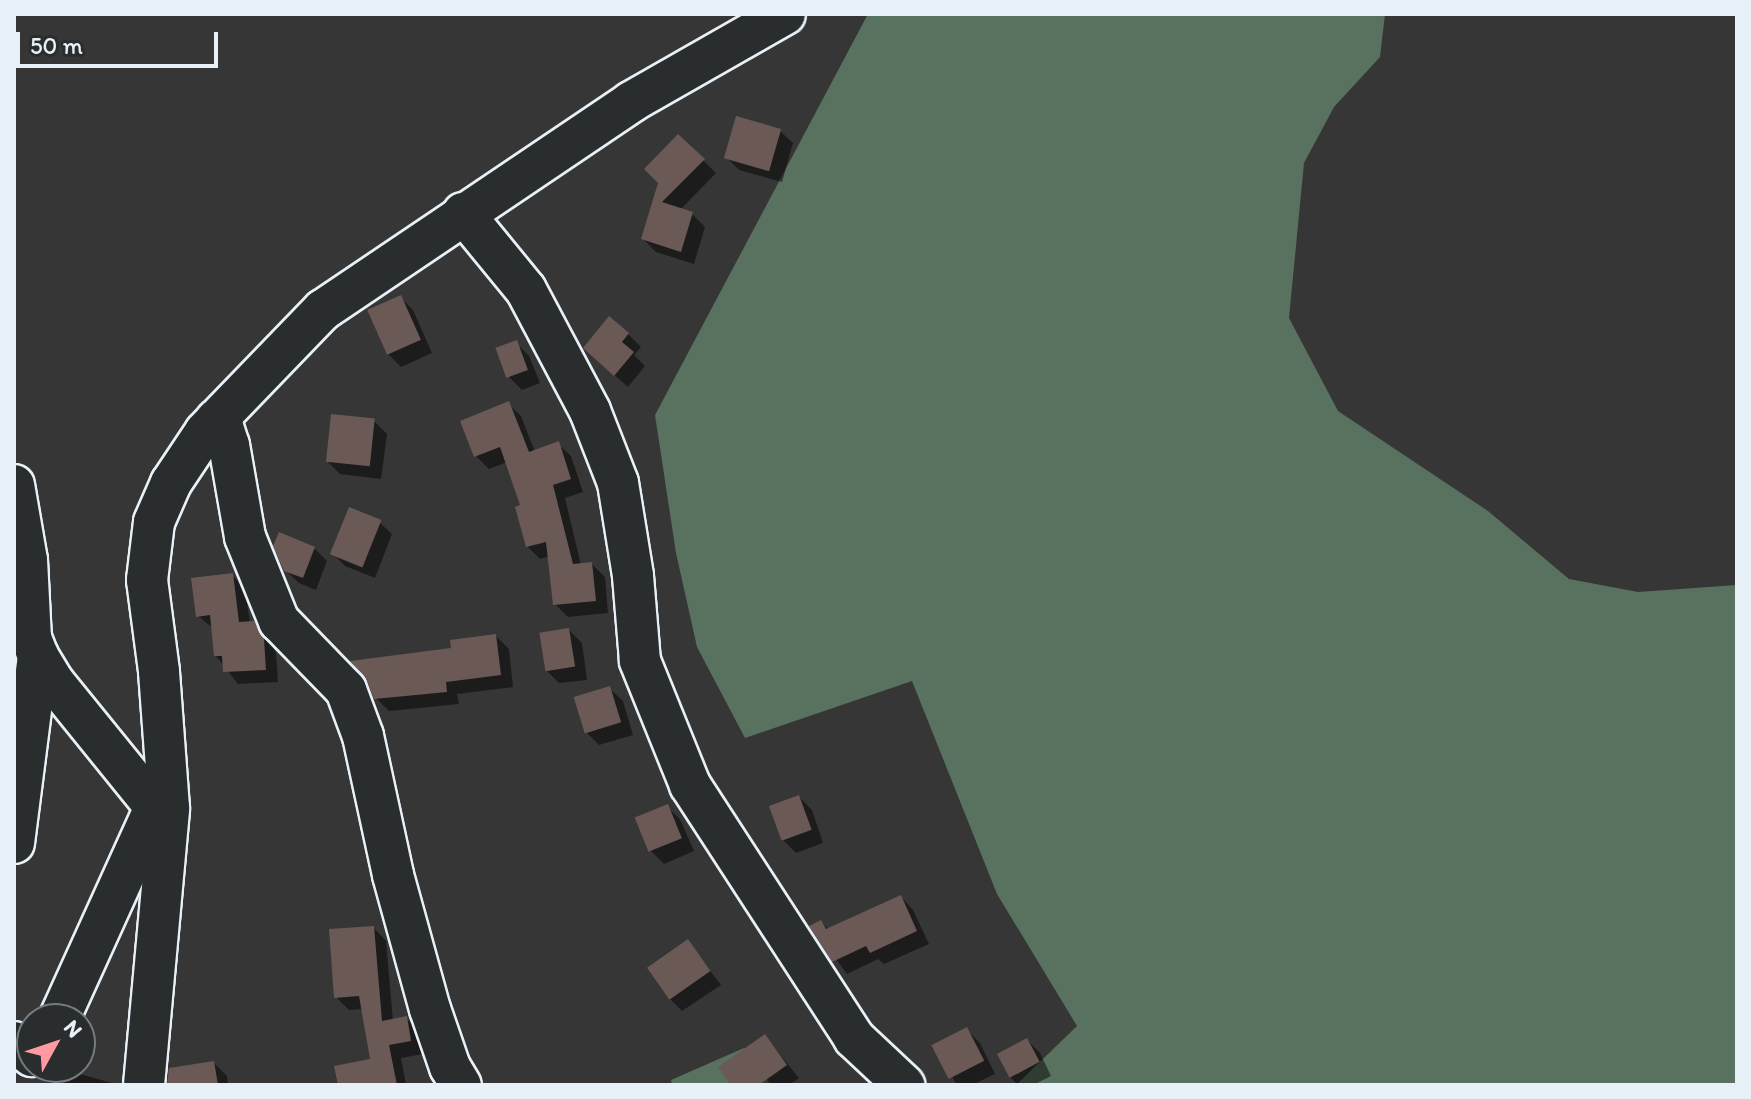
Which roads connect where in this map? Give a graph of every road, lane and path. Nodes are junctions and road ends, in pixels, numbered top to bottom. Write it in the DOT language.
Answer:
graph roads {
  1 [pos="785,14"];
  2 [pos="463,213"];
  3 [pos="216,420"];
  4 [pos="14,485"];
  5 [pos="38,656"];
  6 [pos="162,807"];
  7 [pos="14,843"];
  8 [pos="67,1003"];
  9 [pos="144,1085"];
  10 [pos="461,1085"];
  11 [pos="904,1085"];
  1 -- 2 [label="street"];
  2 -- 3 [label="street"];
  2 -- 11 [label="street"];
  3 -- 6 [label="street"];
  3 -- 10 [label="street"];
  4 -- 5 [label="street"];
  5 -- 6 [label="street"];
  5 -- 7 [label="street"];
  6 -- 8 [label="street"];
  6 -- 9 [label="street"];
}
